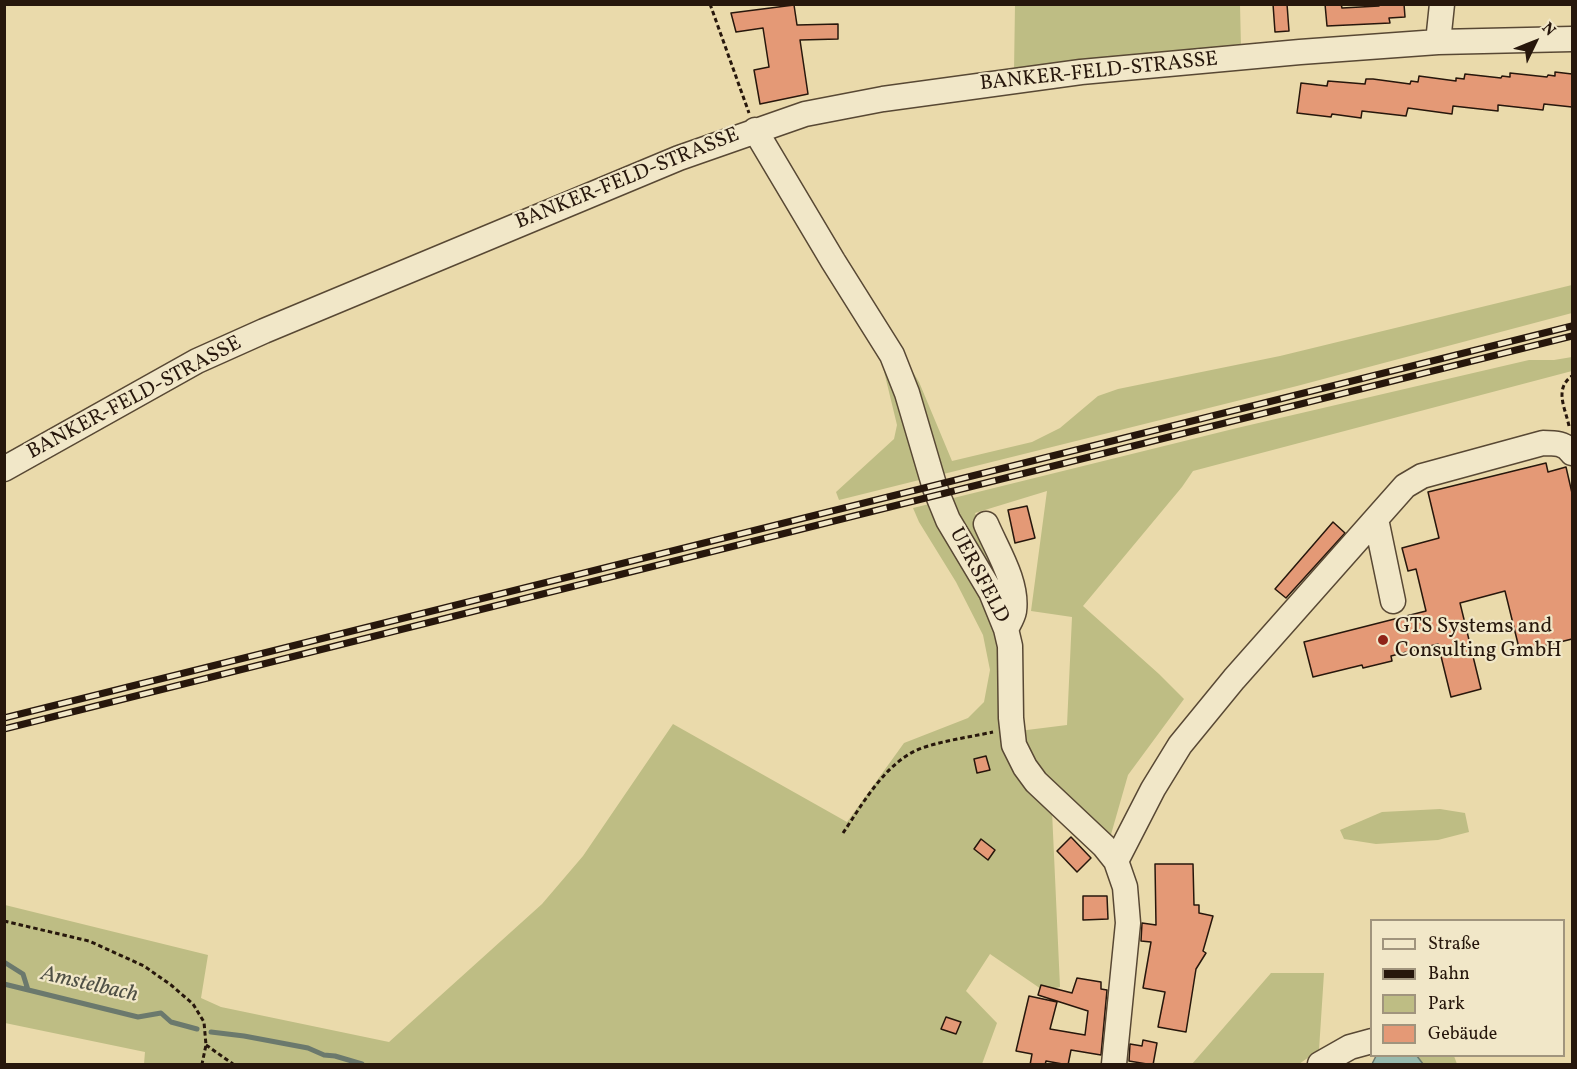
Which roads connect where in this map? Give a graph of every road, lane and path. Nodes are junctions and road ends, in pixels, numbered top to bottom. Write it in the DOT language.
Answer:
graph roads {
  1 [pos="710,4"];
  2 [pos="1442,4"];
  3 [pos="1572,39"];
  4 [pos="1438,42"];
  5 [pos="755,130"];
  6 [pos="1572,376"];
  7 [pos="1570,450"];
  8 [pos="4,470"];
  9 [pos="1376,519"];
  10 [pos="986,524"];
  11 [pos="1393,601"];
  12 [pos="1006,629"];
  13 [pos="1012,728"];
  14 [pos="843,832"];
  15 [pos="1116,861"];
  16 [pos="4,921"];
  17 [pos="1370,1041"];
  18 [pos="206,1046"];
  19 [pos="202,1065"];
  20 [pos="233,1065"];
  21 [pos="1114,1065"];
  22 [pos="1320,1065"];
  1 -- 5 [label="path"];
  2 -- 4 [label="street"];
  3 -- 4 [label="street, BANKER-FELD-STRASSE"];
  4 -- 5 [label="street, BANKER-FELD-STRASSE"];
  5 -- 8 [label="street, BANKER-FELD-STRASSE"];
  5 -- 12 [label="street, UERSFELD"];
  6 -- 7 [label="path"];
  7 -- 9 [label="street"];
  9 -- 11 [label="street"];
  9 -- 15 [label="street"];
  10 -- 12 [label="street"];
  12 -- 13 [label="street, UERSFELD"];
  13 -- 14 [label="path"];
  13 -- 15 [label="street, UERSFELD"];
  15 -- 21 [label="street, UERSFELD"];
  16 -- 18 [label="path"];
  17 -- 22 [label="street"];
  18 -- 19 [label="path"];
  18 -- 20 [label="path"];
}
